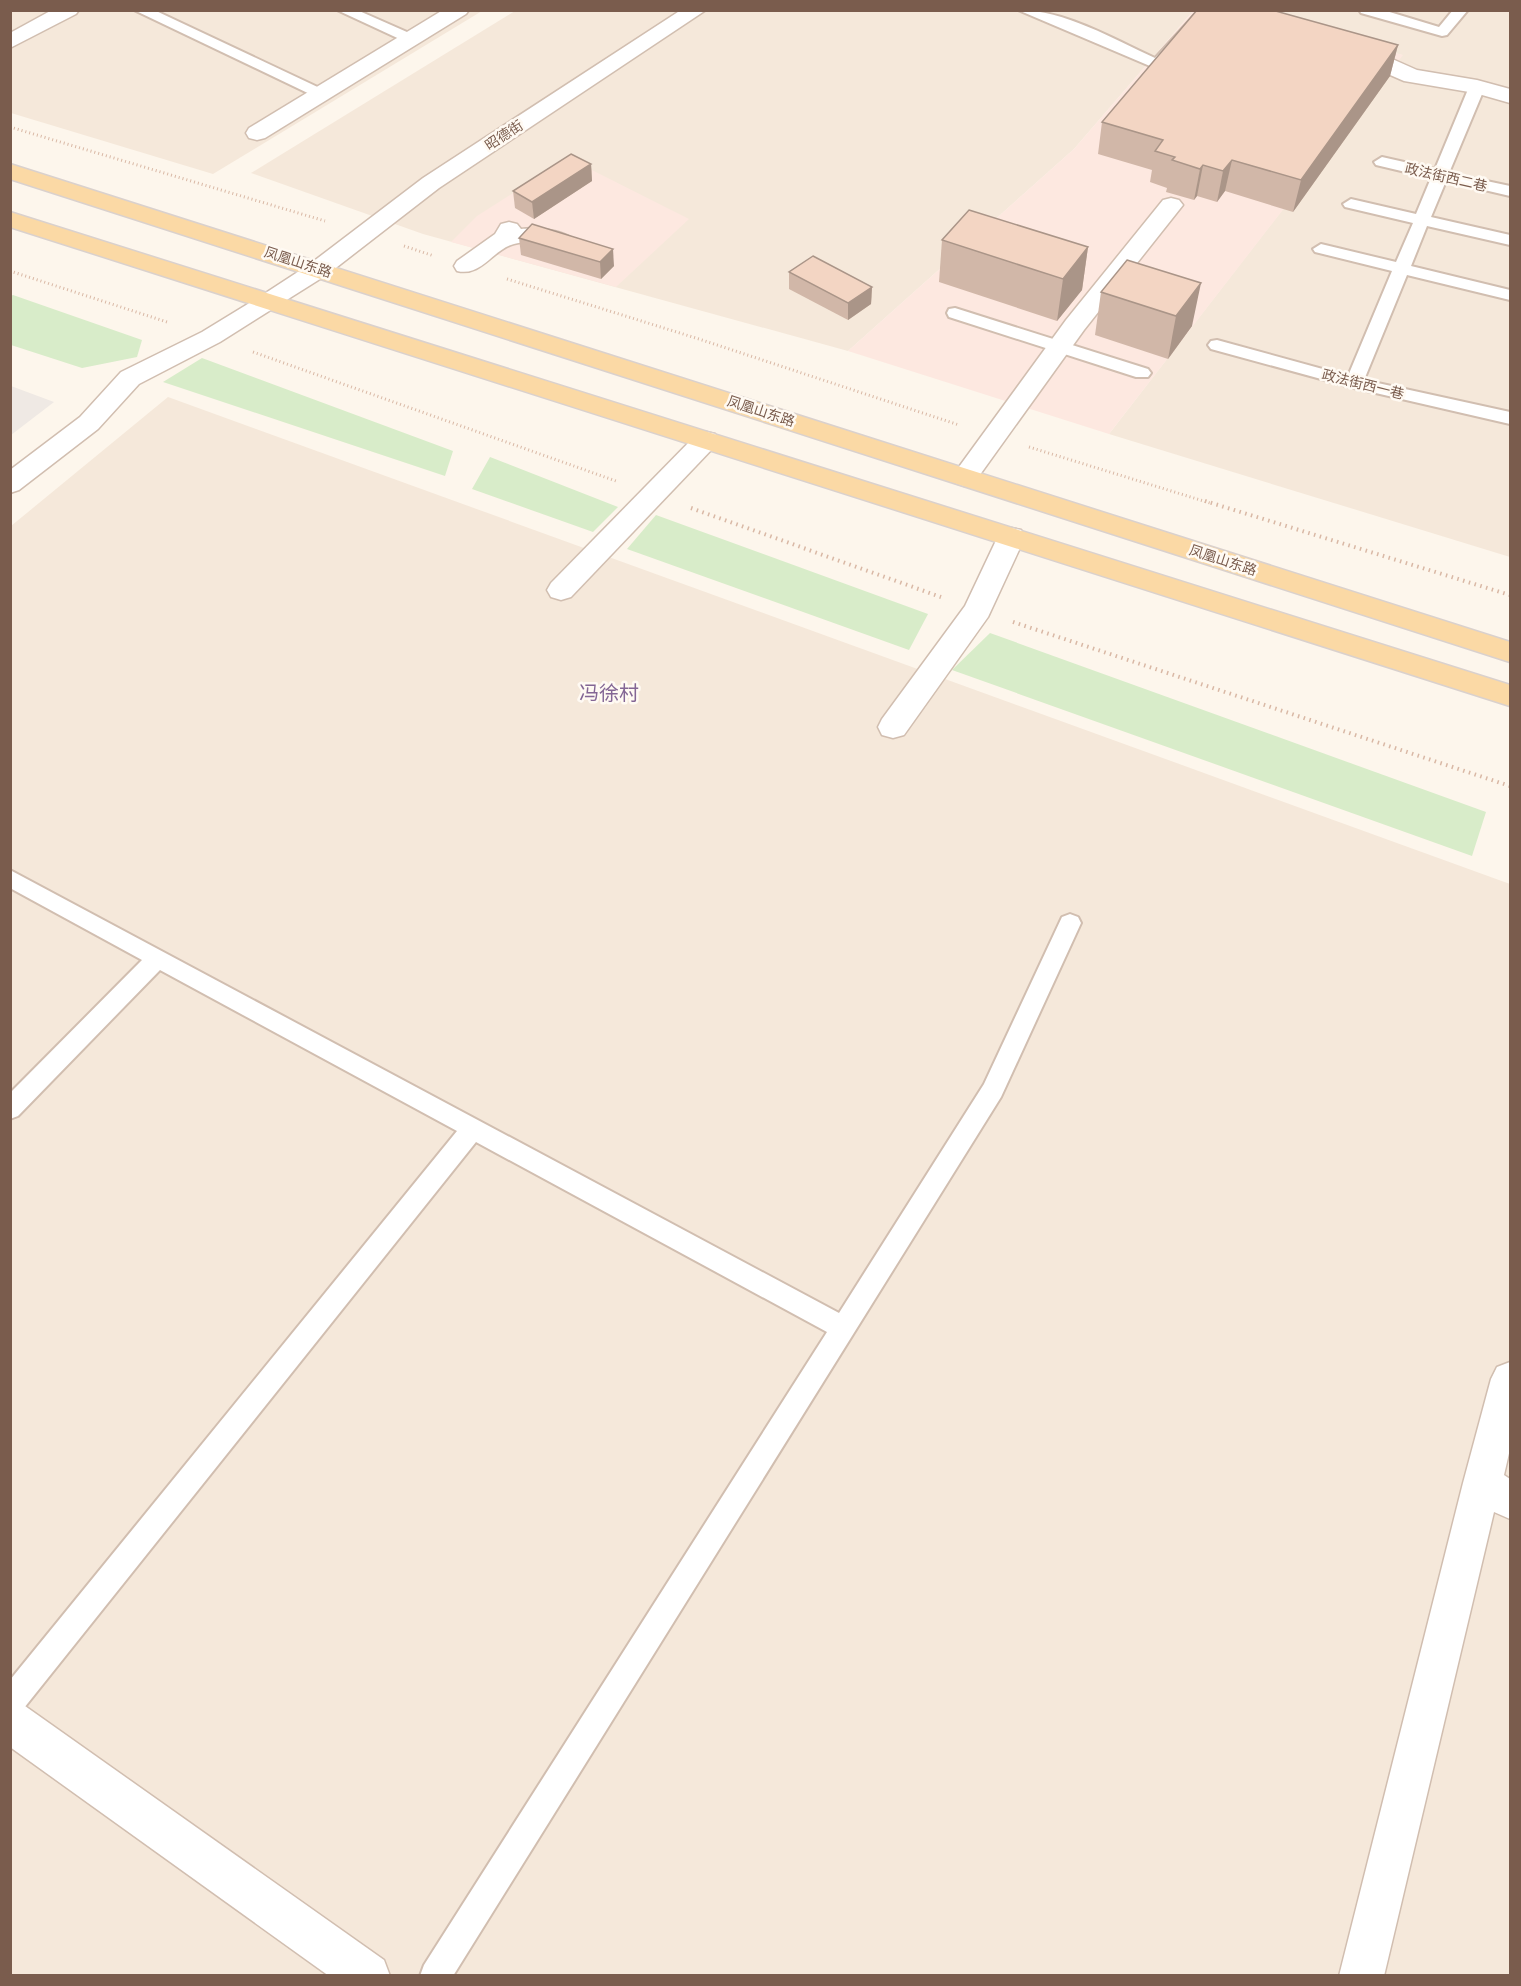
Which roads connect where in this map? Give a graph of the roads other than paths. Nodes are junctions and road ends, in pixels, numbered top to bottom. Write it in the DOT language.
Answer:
graph roads {
  1 [pos="69,10"];
  2 [pos="141,10"];
  3 [pos="344,10"];
  4 [pos="459,10"];
  5 [pos="696,10"];
  6 [pos="1025,10"];
  7 [pos="1366,10"];
  8 [pos="1461,10"];
  9 [pos="1213,14"];
  10 [pos="411,39"];
  11 [pos="10,42"];
  12 [pos="1328,46"];
  13 [pos="1477,87"];
  14 [pos="321,94"];
  15 [pos="1510,96"];
  16 [pos="257,133"];
  17 [pos="1382,162"];
  18 [pos="10,171"];
  19 [pos="1440,176"];
  20 [pos="1510,191"];
  21 [pos="1351,204"];
  22 [pos="1171,205"];
  23 [pos="10,219"];
  24 [pos="1422,219"];
  25 [pos="1510,240"];
  26 [pos="569,244"];
  27 [pos="1321,249"];
  28 [pos="466,266"];
  29 [pos="319,269"];
  30 [pos="1401,269"];
  31 [pos="1510,294"];
  32 [pos="270,301"];
  33 [pos="955,313"];
  34 [pos="1217,345"];
  35 [pos="1059,346"];
  36 [pos="1142,373"];
  37 [pos="1354,383"];
  38 [pos="1510,418"];
  39 [pos="706,440"];
  40 [pos="965,477"];
  41 [pos="10,484"];
  42 [pos="1011,537"];
  43 [pos="561,590"];
  44 [pos="1510,652"];
  45 [pos="1510,696"];
  46 [pos="893,727"];
  47 [pos="10,878"];
  48 [pos="1070,923"];
  49 [pos="158,958"];
  50 [pos="10,1109"];
  51 [pos="473,1128"];
  52 [pos="843,1328"];
  53 [pos="1510,1379"];
  54 [pos="1496,1491"];
  55 [pos="10,1703"];
  56 [pos="10,1721"];
  57 [pos="368,1976"];
  58 [pos="435,1976"];
  59 [pos="1361,1976"];
  1 -- 11 [label="street"];
  2 -- 14 [label="lane"];
  3 -- 10 [label="lane"];
  4 -- 10 [label="street"];
  5 -- 29 [label="street, 昭德街"];
  6 -- 9 [label="lane"];
  7 -- 8 [label="lane"];
  10 -- 14 [label="street"];
  12 -- 13 [label="street"];
  13 -- 15 [label="street"];
  13 -- 19 [label="lane"];
  14 -- 16 [label="street"];
  17 -- 19 [label="lane, 政法街西二巷"];
  18 -- 29 [label="main road, 凤凰山东路"];
  19 -- 20 [label="lane, 政法街西二巷"];
  19 -- 24 [label="lane"];
  21 -- 24 [label="lane"];
  22 -- 35 [label="street"];
  23 -- 32 [label="main road"];
  24 -- 25 [label="lane"];
  24 -- 30 [label="lane"];
  26 -- 28 [label="street"];
  27 -- 30 [label="lane"];
  29 -- 32 [label="street, 昭德街"];
  29 -- 40 [label="main road, 凤凰山东路"];
  30 -- 31 [label="lane"];
  30 -- 37 [label="lane"];
  32 -- 39 [label="main road"];
  32 -- 41 [label="street, 昭德街"];
  33 -- 35 [label="lane"];
  34 -- 37 [label="lane, 政法街西一巷"];
  35 -- 36 [label="lane"];
  35 -- 40 [label="street"];
  37 -- 38 [label="lane, 政法街西一巷"];
  39 -- 42 [label="main road"];
  39 -- 43 [label="street"];
  40 -- 44 [label="main road, 凤凰山东路"];
  42 -- 45 [label="main road"];
  42 -- 46 [label="street"];
  47 -- 49 [label="lane"];
  48 -- 52 [label="lane"];
  49 -- 50 [label="lane"];
  49 -- 51 [label="lane"];
  51 -- 52 [label="lane"];
  51 -- 55 [label="lane"];
  52 -- 58 [label="lane"];
  53 -- 54 [label="street"];
  54 -- 59 [label="street"];
  56 -- 57 [label="street"];
}
